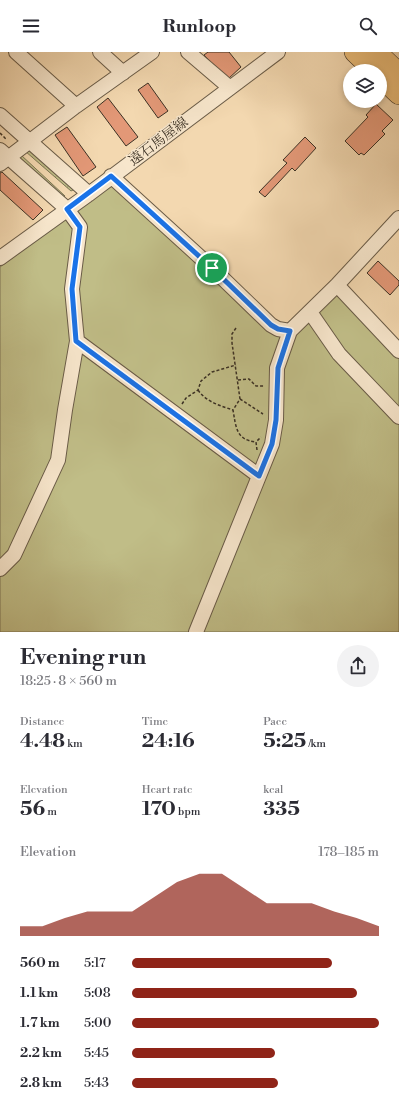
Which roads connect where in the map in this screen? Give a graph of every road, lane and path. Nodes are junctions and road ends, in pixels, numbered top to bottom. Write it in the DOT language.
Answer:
graph roads {
  1 [pos="16,52"];
  2 [pos="100,52"];
  3 [pos="152,52"];
  4 [pos="188,52"];
  5 [pos="278,52"];
  6 [pos="355,52"];
  7 [pos="376,52"];
  8 [pos="368,64"];
  9 [pos="123,73"];
  10 [pos="399,74"];
  11 [pos="387,83"];
  12 [pos="230,87"];
  13 [pos="399,94"];
  14 [pos="76,106"];
  15 [pos="0,115"];
  16 [pos="30,142"];
  17 [pos="3,157"];
  18 [pos="111,176"];
  19 [pos="89,194"];
  20 [pos="67,209"];
  21 [pos="399,218"];
  22 [pos="0,258"];
  23 [pos="337,285"];
  24 [pos="310,312"];
  25 [pos="236,328"];
  26 [pos="290,331"];
  27 [pos="76,341"];
  28 [pos="399,351"];
  29 [pos="236,365"];
  30 [pos="238,380"];
  31 [pos="265,386"];
  32 [pos="198,390"];
  33 [pos="240,399"];
  34 [pos="233,410"];
  35 [pos="174,414"];
  36 [pos="265,417"];
  37 [pos="399,417"];
  38 [pos="264,432"];
  39 [pos="259,476"];
  40 [pos="0,569"];
  41 [pos="196,632"];
  1 -- 14 [label="street"];
  2 -- 9 [label="street"];
  3 -- 9 [label="street"];
  4 -- 12 [label="street"];
  5 -- 12 [label="street, 遠石馬屋線"];
  6 -- 8 [label="highway"];
  7 -- 10 [label="highway"];
  9 -- 14 [label="street"];
  11 -- 13 [label="highway"];
  12 -- 18 [label="street, 遠石馬屋線"];
  14 -- 16 [label="street"];
  15 -- 16 [label="street"];
  16 -- 17 [label="street"];
  16 -- 19 [label="street"];
  17 -- 20 [label="street"];
  18 -- 19 [label="street, 遠石馬屋線"];
  18 -- 26 [label="street"];
  19 -- 20 [label="street, 遠石馬屋線"];
  20 -- 22 [label="street, 遠石馬屋線"];
  20 -- 27 [label="street"];
  21 -- 23 [label="street"];
  23 -- 24 [label="street"];
  23 -- 28 [label="street"];
  24 -- 26 [label="street"];
  24 -- 37 [label="street"];
  25 -- 29 [label="path"];
  26 -- 39 [label="street"];
  27 -- 35 [label="street"];
  27 -- 40 [label="street"];
  29 -- 30 [label="path"];
  29 -- 32 [label="path"];
  30 -- 31 [label="path"];
  30 -- 33 [label="path"];
  32 -- 34 [label="path"];
  32 -- 35 [label="path"];
  33 -- 34 [label="path"];
  33 -- 36 [label="path"];
  34 -- 38 [label="path"];
  35 -- 39 [label="street"];
  39 -- 41 [label="street"];
}
